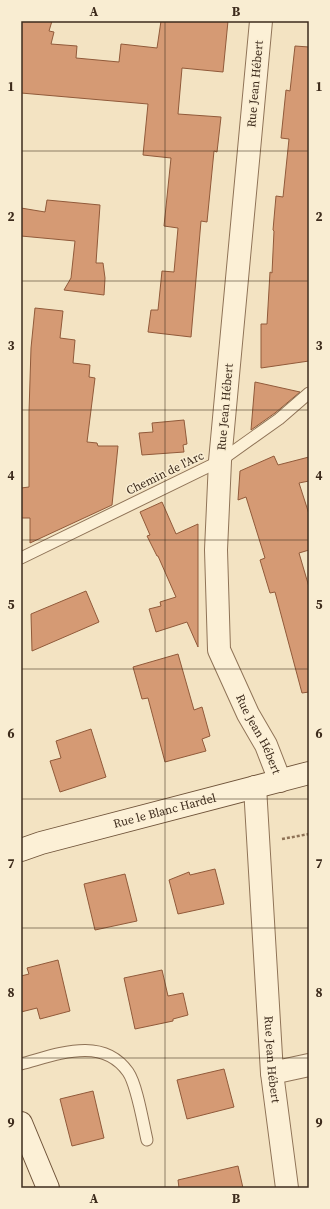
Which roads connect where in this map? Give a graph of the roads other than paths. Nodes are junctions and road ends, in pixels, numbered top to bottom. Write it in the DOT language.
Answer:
graph roads {
  1 [pos="261,21"];
  2 [pos="309,393"];
  3 [pos="220,461"];
  4 [pos="21,558"];
  5 [pos="309,773"];
  6 [pos="280,781"];
  7 [pos="254,787"];
  8 [pos="21,850"];
  9 [pos="21,1064"];
  10 [pos="309,1065"];
  11 [pos="272,1073"];
  12 [pos="21,1123"];
  13 [pos="147,1140"];
  14 [pos="48,1188"];
  15 [pos="287,1188"];
  1 -- 3 [label="street, Rue Jean Hébert"];
  2 -- 3 [label="lane, Chemin de l'Arc"];
  3 -- 4 [label="lane, Chemin de l'Arc"];
  3 -- 6 [label="street, Rue Jean Hébert"];
  5 -- 6 [label="street, Rue le Blanc Hardel"];
  6 -- 7 [label="street, Rue le Blanc Hardel"];
  7 -- 8 [label="street, Rue le Blanc Hardel"];
  7 -- 11 [label="street, Rue Jean Hébert"];
  9 -- 13 [label="lane"];
  10 -- 11 [label="street"];
  11 -- 15 [label="street, Rue Jean Hébert"];
  12 -- 14 [label="street"];
}
